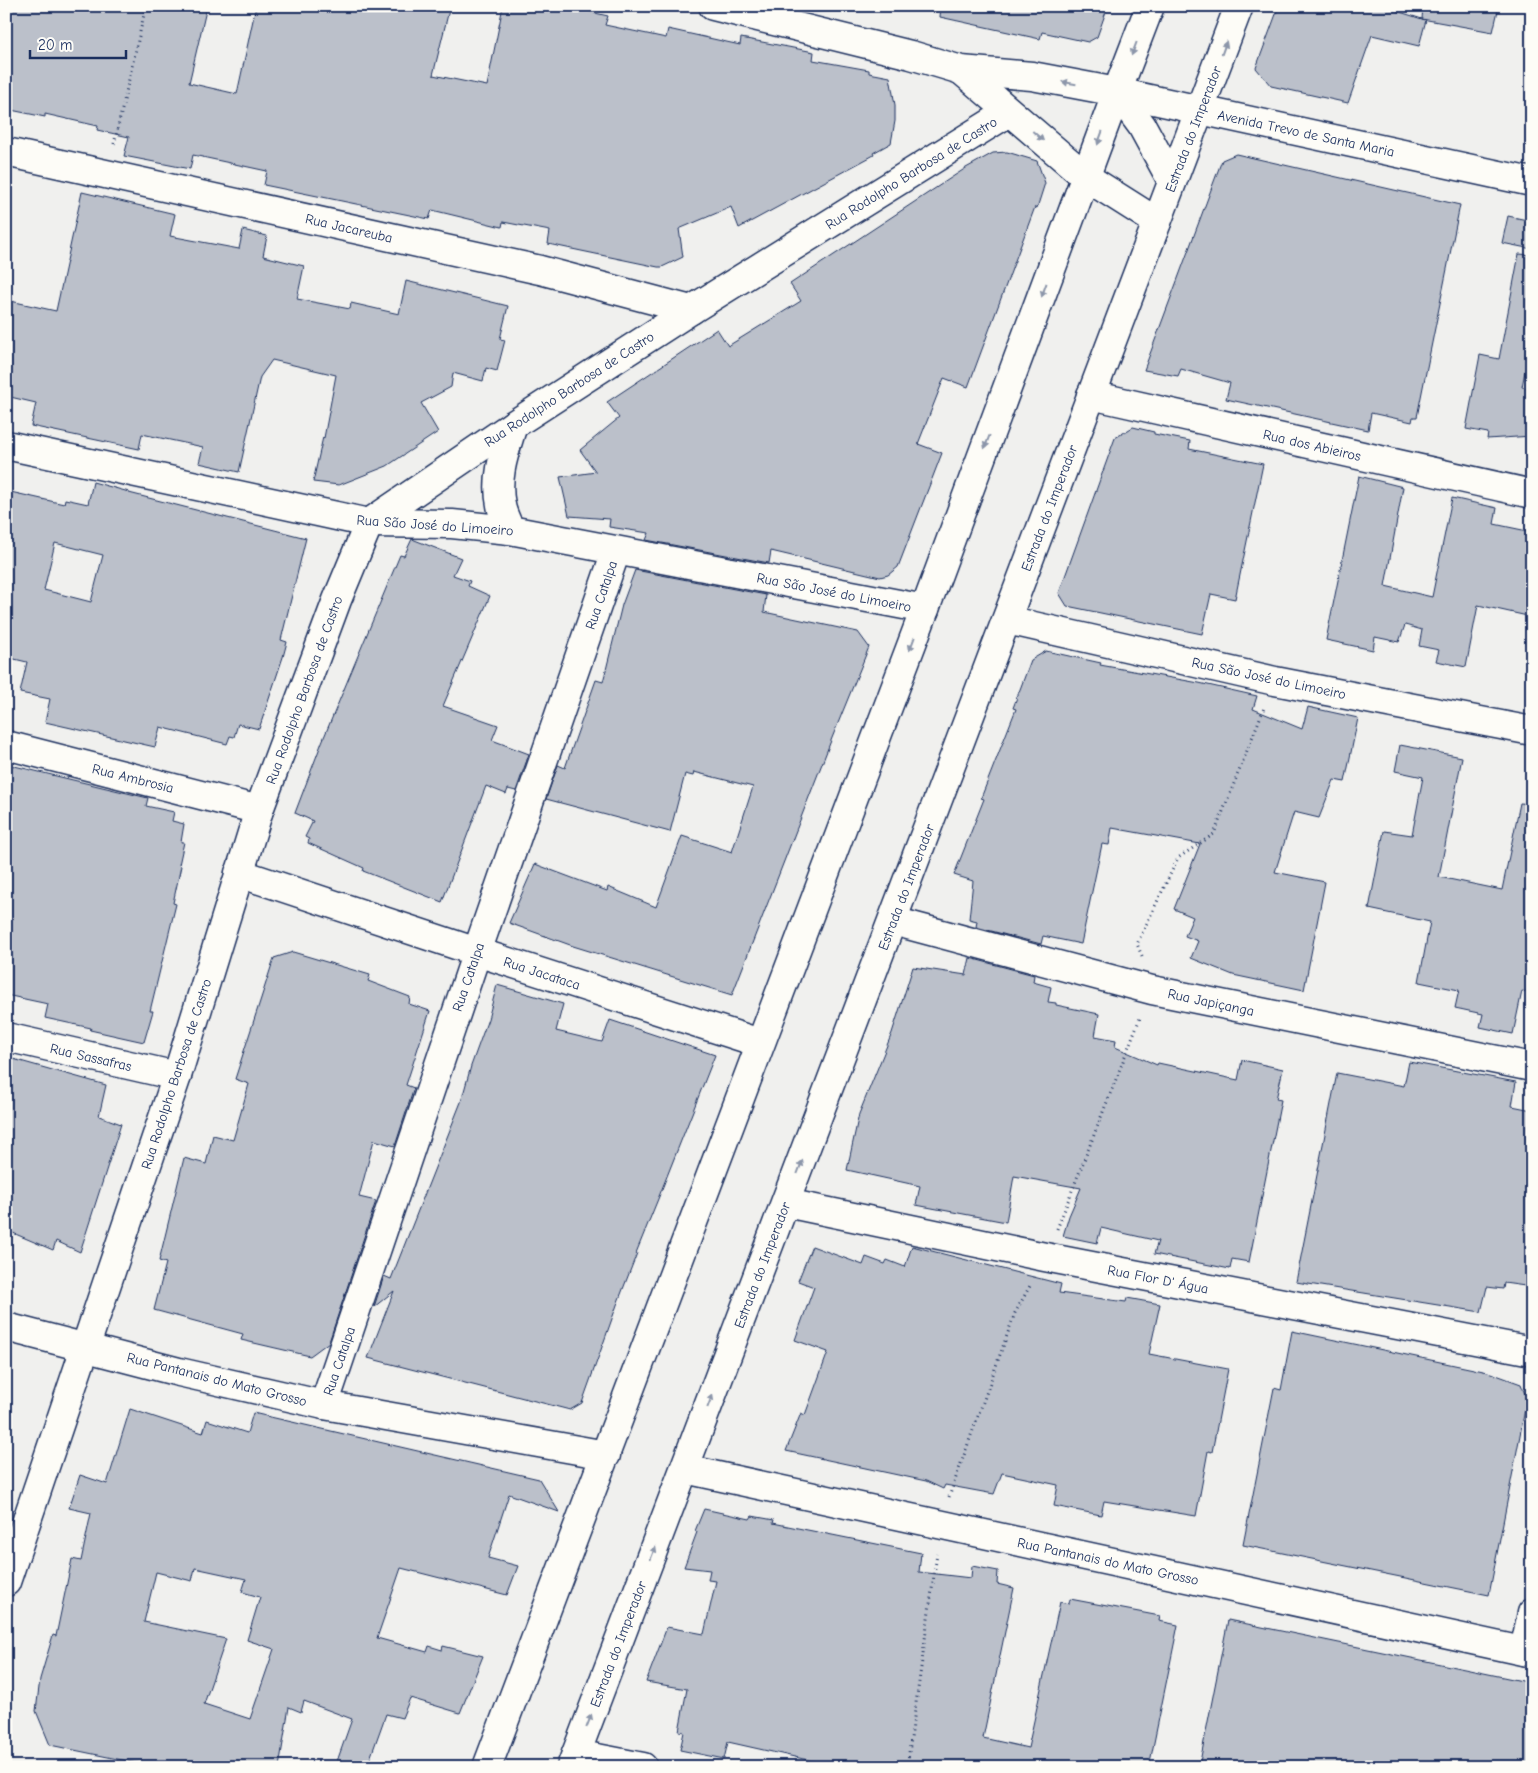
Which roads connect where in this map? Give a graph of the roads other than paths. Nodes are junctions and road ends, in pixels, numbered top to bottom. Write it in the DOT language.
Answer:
graph roads {
  1 [pos="713,6"];
  2 [pos="1150,6"];
  3 [pos="1239,6"];
  4 [pos="961,70"];
  5 [pos="1117,92"];
  6 [pos="1199,110"];
  7 [pos="1009,112"];
  8 [pos="6,152"];
  9 [pos="1086,177"];
  10 [pos="1172,181"];
  11 [pos="1532,182"];
  12 [pos="1157,222"];
  13 [pos="691,310"];
  14 [pos="1092,395"];
  15 [pos="513,425"];
  16 [pos="6,445"];
  17 [pos="1532,494"];
  18 [pos="369,523"];
  19 [pos="510,530"];
  20 [pos="616,551"];
  21 [pos="925,609"];
  22 [pos="1007,620"];
  23 [pos="1532,731"];
  24 [pos="6,745"];
  25 [pos="259,810"];
  26 [pos="239,873"];
  27 [pos="893,921"];
  28 [pos="477,952"];
  29 [pos="6,1037"];
  30 [pos="760,1043"];
  31 [pos="1532,1067"];
  32 [pos="177,1076"];
  33 [pos="786,1204"];
  34 [pos="6,1328"];
  35 [pos="85,1347"];
  36 [pos="1532,1351"];
  37 [pos="324,1405"];
  38 [pos="606,1455"];
  39 [pos="685,1468"];
  40 [pos="6,1582"];
  41 [pos="1532,1613"];
  42 [pos="1528,1652"];
  43 [pos="574,1760"];
  44 [pos="487,1767"];
  45 [pos="643,1767"];
  1 -- 4 [label="street, Avenida Trevo de Santa Maria"];
  2 -- 5 [label="street, one-way"];
  6 -- 3 [label="street, Estrada do Imperador, one-way"];
  5 -- 4 [label="street, Avenida Trevo de Santa Maria, one-way"];
  4 -- 7 [label="street, Avenida Trevo de Santa Maria"];
  5 -- 6 [label="street, Avenida Trevo de Santa Maria"];
  5 -- 9 [label="street, one-way"];
  5 -- 10 [label="street"];
  6 -- 10 [label="street, Estrada do Imperador"];
  6 -- 11 [label="street, Avenida Trevo de Santa Maria"];
  7 -- 9 [label="street, Avenida Trevo de Santa Maria, one-way"];
  7 -- 13 [label="street, Rua Rodolpho Barbosa de Castro"];
  8 -- 13 [label="street, Rua Jacareuba"];
  9 -- 12 [label="street, Avenida Trevo de Santa Maria"];
  9 -- 21 [label="street, one-way"];
  10 -- 12 [label="street, Estrada do Imperador"];
  12 -- 14 [label="street, Estrada do Imperador"];
  13 -- 15 [label="street, Rua Rodolpho Barbosa de Castro"];
  14 -- 17 [label="street, Rua dos Abieiros"];
  14 -- 22 [label="street, Estrada do Imperador"];
  15 -- 18 [label="street, Rua Rodolpho Barbosa de Castro"];
  15 -- 19 [label="street"];
  16 -- 18 [label="street, Rua São José do Limoeiro"];
  18 -- 19 [label="street, Rua São José do Limoeiro"];
  18 -- 25 [label="street, Rua Rodolpho Barbosa de Castro"];
  19 -- 20 [label="street, Rua São José do Limoeiro"];
  20 -- 21 [label="street, Rua São José do Limoeiro"];
  20 -- 28 [label="street, Rua Catalpa"];
  21 -- 30 [label="street, one-way"];
  22 -- 23 [label="street, Rua São José do Limoeiro"];
  22 -- 27 [label="street, Estrada do Imperador"];
  24 -- 25 [label="street, Rua Ambrosia"];
  25 -- 26 [label="street, Rua Rodolpho Barbosa de Castro"];
  26 -- 28 [label="street, Rua Jacataca"];
  26 -- 32 [label="street, Rua Rodolpho Barbosa de Castro"];
  27 -- 31 [label="street, Rua Japiçanga"];
  33 -- 27 [label="street, Estrada do Imperador, one-way"];
  28 -- 30 [label="street, Rua Jacataca"];
  28 -- 37 [label="street, Rua Catalpa"];
  29 -- 32 [label="street, Rua Sassafras"];
  30 -- 38 [label="street"];
  32 -- 35 [label="street, Rua Rodolpho Barbosa de Castro"];
  33 -- 36 [label="street, Rua Flor D' Água"];
  39 -- 33 [label="street, Estrada do Imperador, one-way"];
  34 -- 35 [label="street, Rua Pantanais do Mato Grosso"];
  35 -- 37 [label="street, Rua Pantanais do Mato Grosso"];
  35 -- 40 [label="street, Rua Rodolpho Barbosa de Castro"];
  37 -- 38 [label="street, Rua Pantanais do Mato Grosso"];
  38 -- 44 [label="street"];
  39 -- 42 [label="street, Rua Pantanais do Mato Grosso"];
  43 -- 39 [label="street, Estrada do Imperador, one-way"];
  41 -- 42 [label="street"];
  43 -- 45 [label="street"];
}
